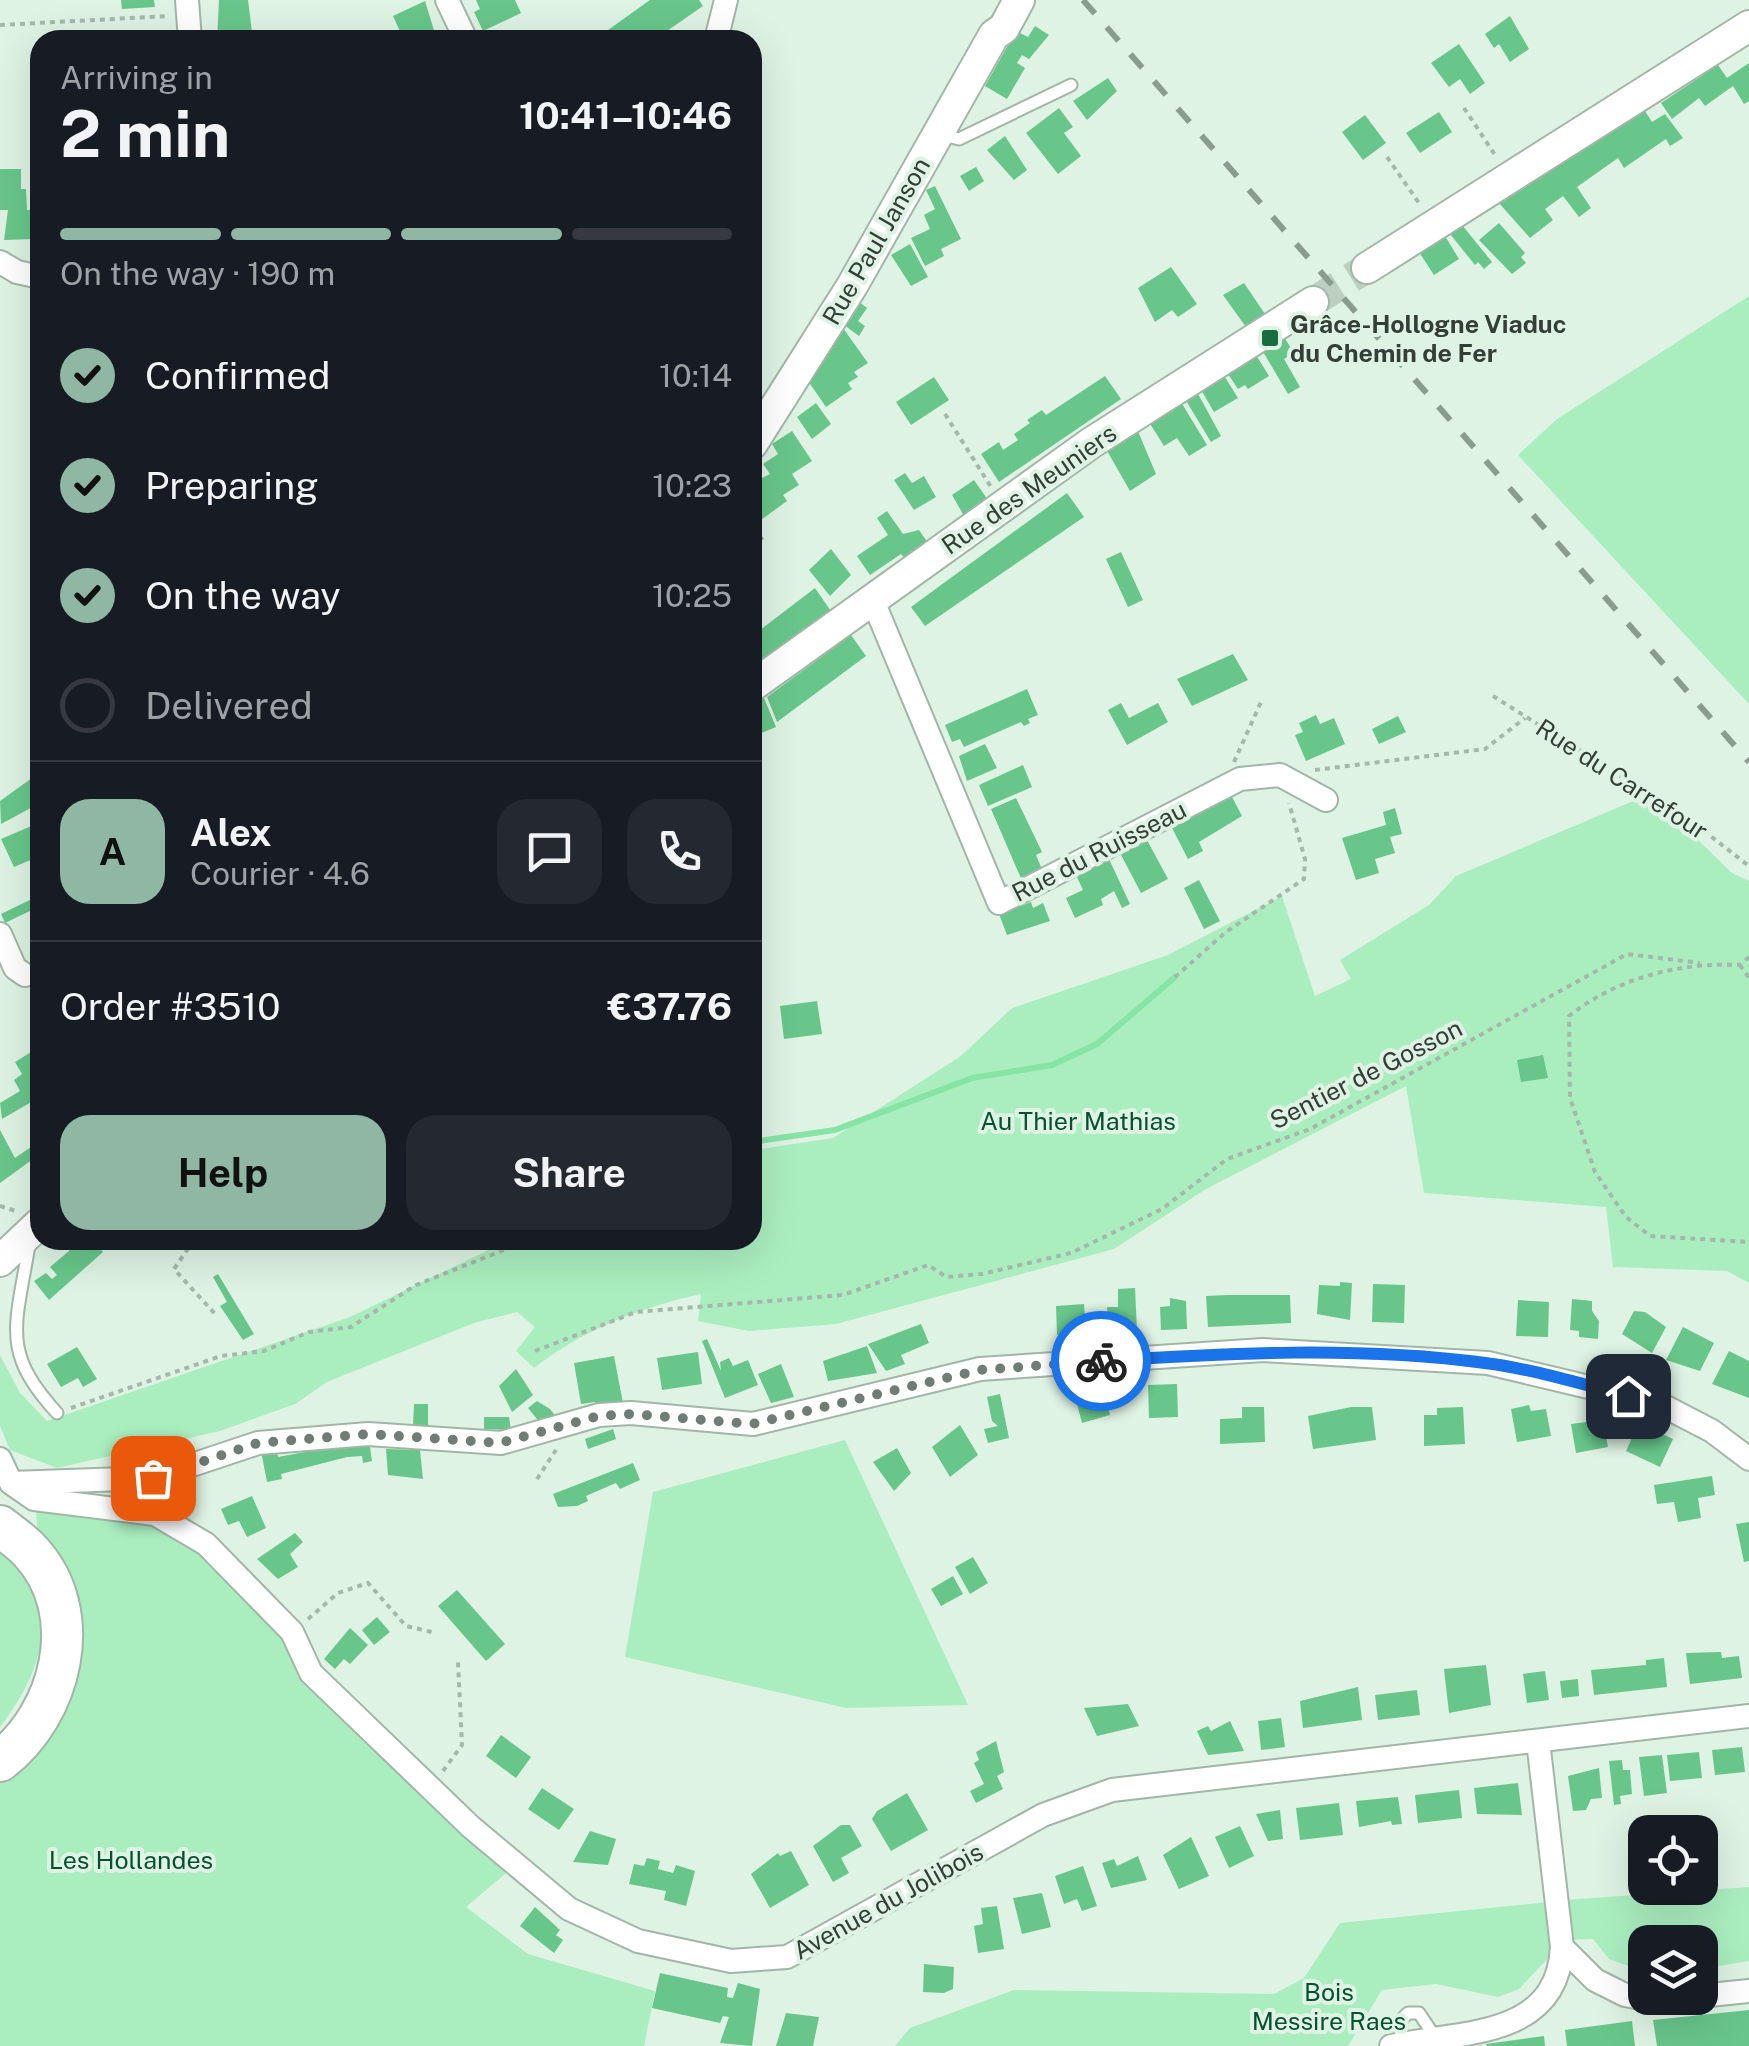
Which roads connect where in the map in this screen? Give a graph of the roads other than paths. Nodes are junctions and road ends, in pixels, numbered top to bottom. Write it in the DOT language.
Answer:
graph roads {
  1 [pos="447,0"];
  2 [pos="726,0"];
  3 [pos="991,0"];
  4 [pos="1019,0"];
  5 [pos="1749,26"];
  6 [pos="461,30"];
  7 [pos="718,30"];
  8 [pos="994,35"];
  9 [pos="1072,85"];
  10 [pos="938,134"];
  11 [pos="0,262"];
  12 [pos="1367,268"];
  13 [pos="30,275"];
  14 [pos="1313,302"];
  15 [pos="762,428"];
  16 [pos="872,601"];
  17 [pos="762,679"];
  18 [pos="1326,800"];
  19 [pos="0,934"];
  20 [pos="25,976"];
  21 [pos="30,1233"];
  22 [pos="31,1250"];
  23 [pos="0,1261"];
  24 [pos="57,1413"];
  25 [pos="0,1459"];
  26 [pos="1749,1459"];
  27 [pos="10,1482"];
  28 [pos="0,1526"];
  29 [pos="0,1542"];
  30 [pos="1749,1716"];
  31 [pos="1538,1740"];
  32 [pos="0,1745"];
  33 [pos="0,1761"];
  34 [pos="1562,1948"];
  35 [pos="1749,1990"];
  36 [pos="1718,1994"];
  37 [pos="1628,1995"];
  38 [pos="1396,2045"];
  1 -- 6 [label="street"];
  2 -- 7 [label="street"];
  3 -- 8 [label="street"];
  4 -- 8 [label="street, Rue Paul Janson"];
  5 -- 12 [label="street"];
  8 -- 10 [label="street, Rue Paul Janson"];
  9 -- 10 [label="lane"];
  10 -- 15 [label="street, Rue Paul Janson"];
  11 -- 13 [label="street"];
  14 -- 16 [label="street, Rue des Meuniers"];
  16 -- 17 [label="street, Rue des Meuniers"];
  16 -- 18 [label="street, Rue du Ruisseau"];
  19 -- 20 [label="street"];
  21 -- 23 [label="street"];
  22 -- 24 [label="lane"];
  25 -- 27 [label="street"];
  26 -- 27 [label="street"];
  27 -- 31 [label="street, Avenue du Jolibois"];
  28 -- 33 [label="highway"];
  29 -- 32 [label="highway"];
  30 -- 31 [label="street, Avenue du Jolibois"];
  31 -- 34 [label="street"];
  34 -- 37 [label="street"];
  34 -- 38 [label="street"];
  35 -- 36 [label="street"];
}
